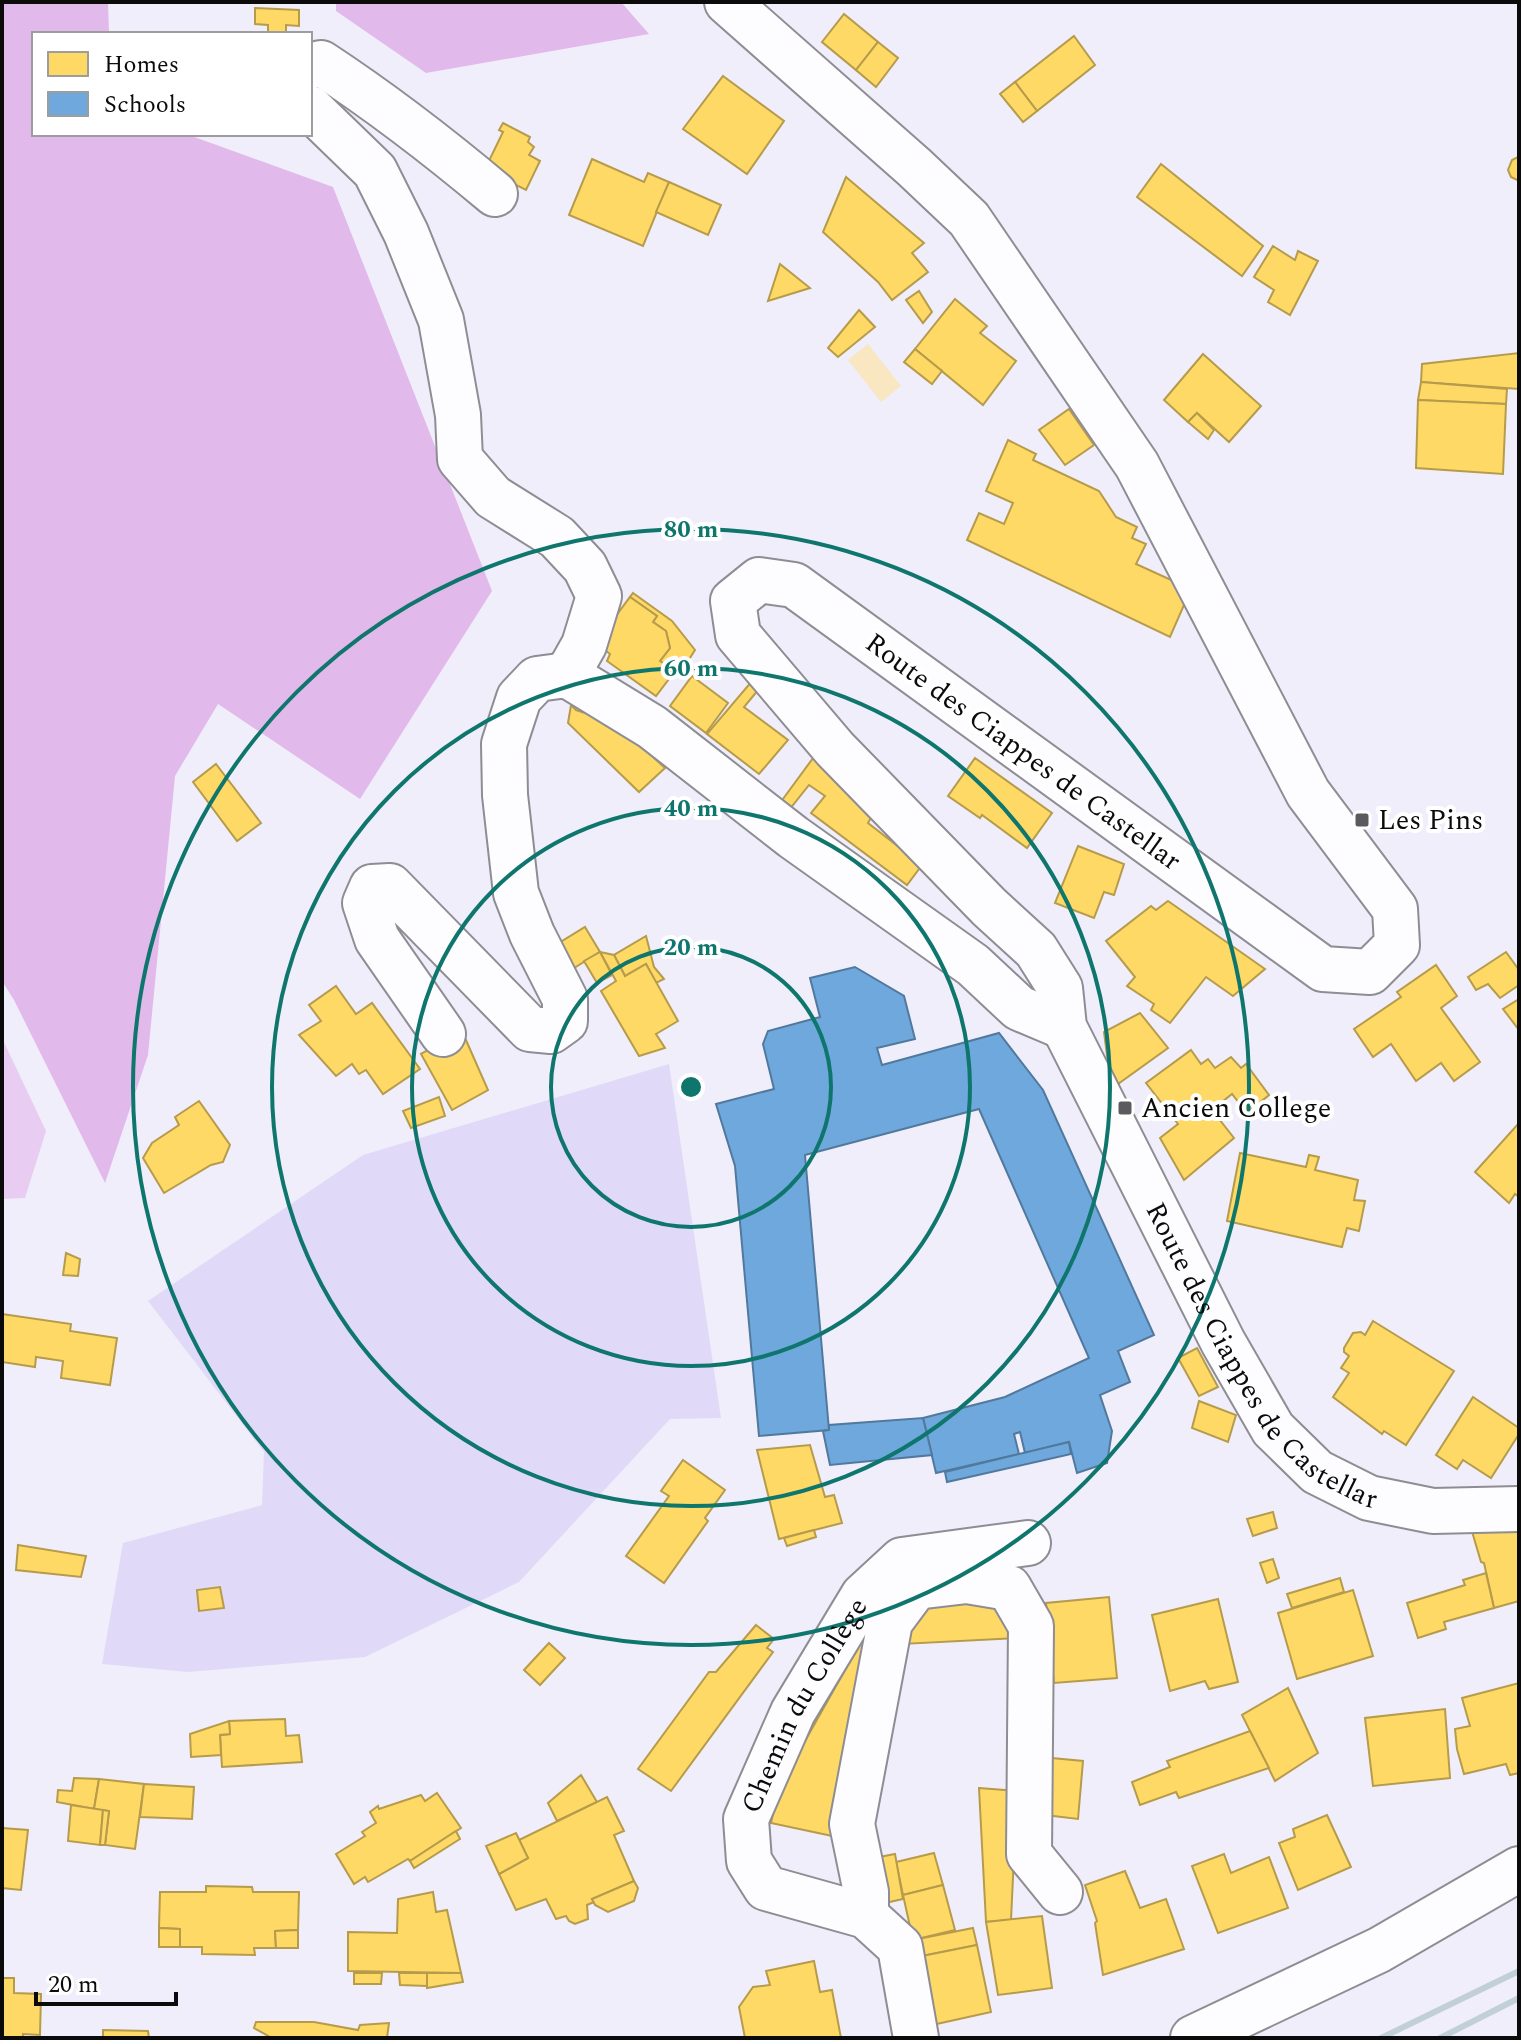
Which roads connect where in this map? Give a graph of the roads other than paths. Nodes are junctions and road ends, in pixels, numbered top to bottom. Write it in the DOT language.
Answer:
graph roads {
  1 [pos="727,2"];
  2 [pos="312,65"];
  3 [pos="312,110"];
  4 [pos="495,194"];
  5 [pos="567,675"];
  6 [pos="1064,1027"];
  7 [pos="443,1034"];
  8 [pos="1519,1509"];
  9 [pos="1028,1543"];
  10 [pos="1519,1869"];
  11 [pos="1060,1892"];
  12 [pos="866,1916"];
  13 [pos="916,2038"];
  14 [pos="1193,2038"];
  1 -- 6 [label="street, Route des Ciappes de Castellar"];
  2 -- 4 [label="street"];
  3 -- 5 [label="street"];
  5 -- 6 [label="street"];
  5 -- 7 [label="street"];
  6 -- 8 [label="street, Route des Ciappes de Castellar"];
  9 -- 12 [label="street, Chemin du Collège"];
  10 -- 14 [label="street"];
  11 -- 12 [label="street, Chemin du Collège"];
  12 -- 13 [label="street, Chemin du Collège"];
}
